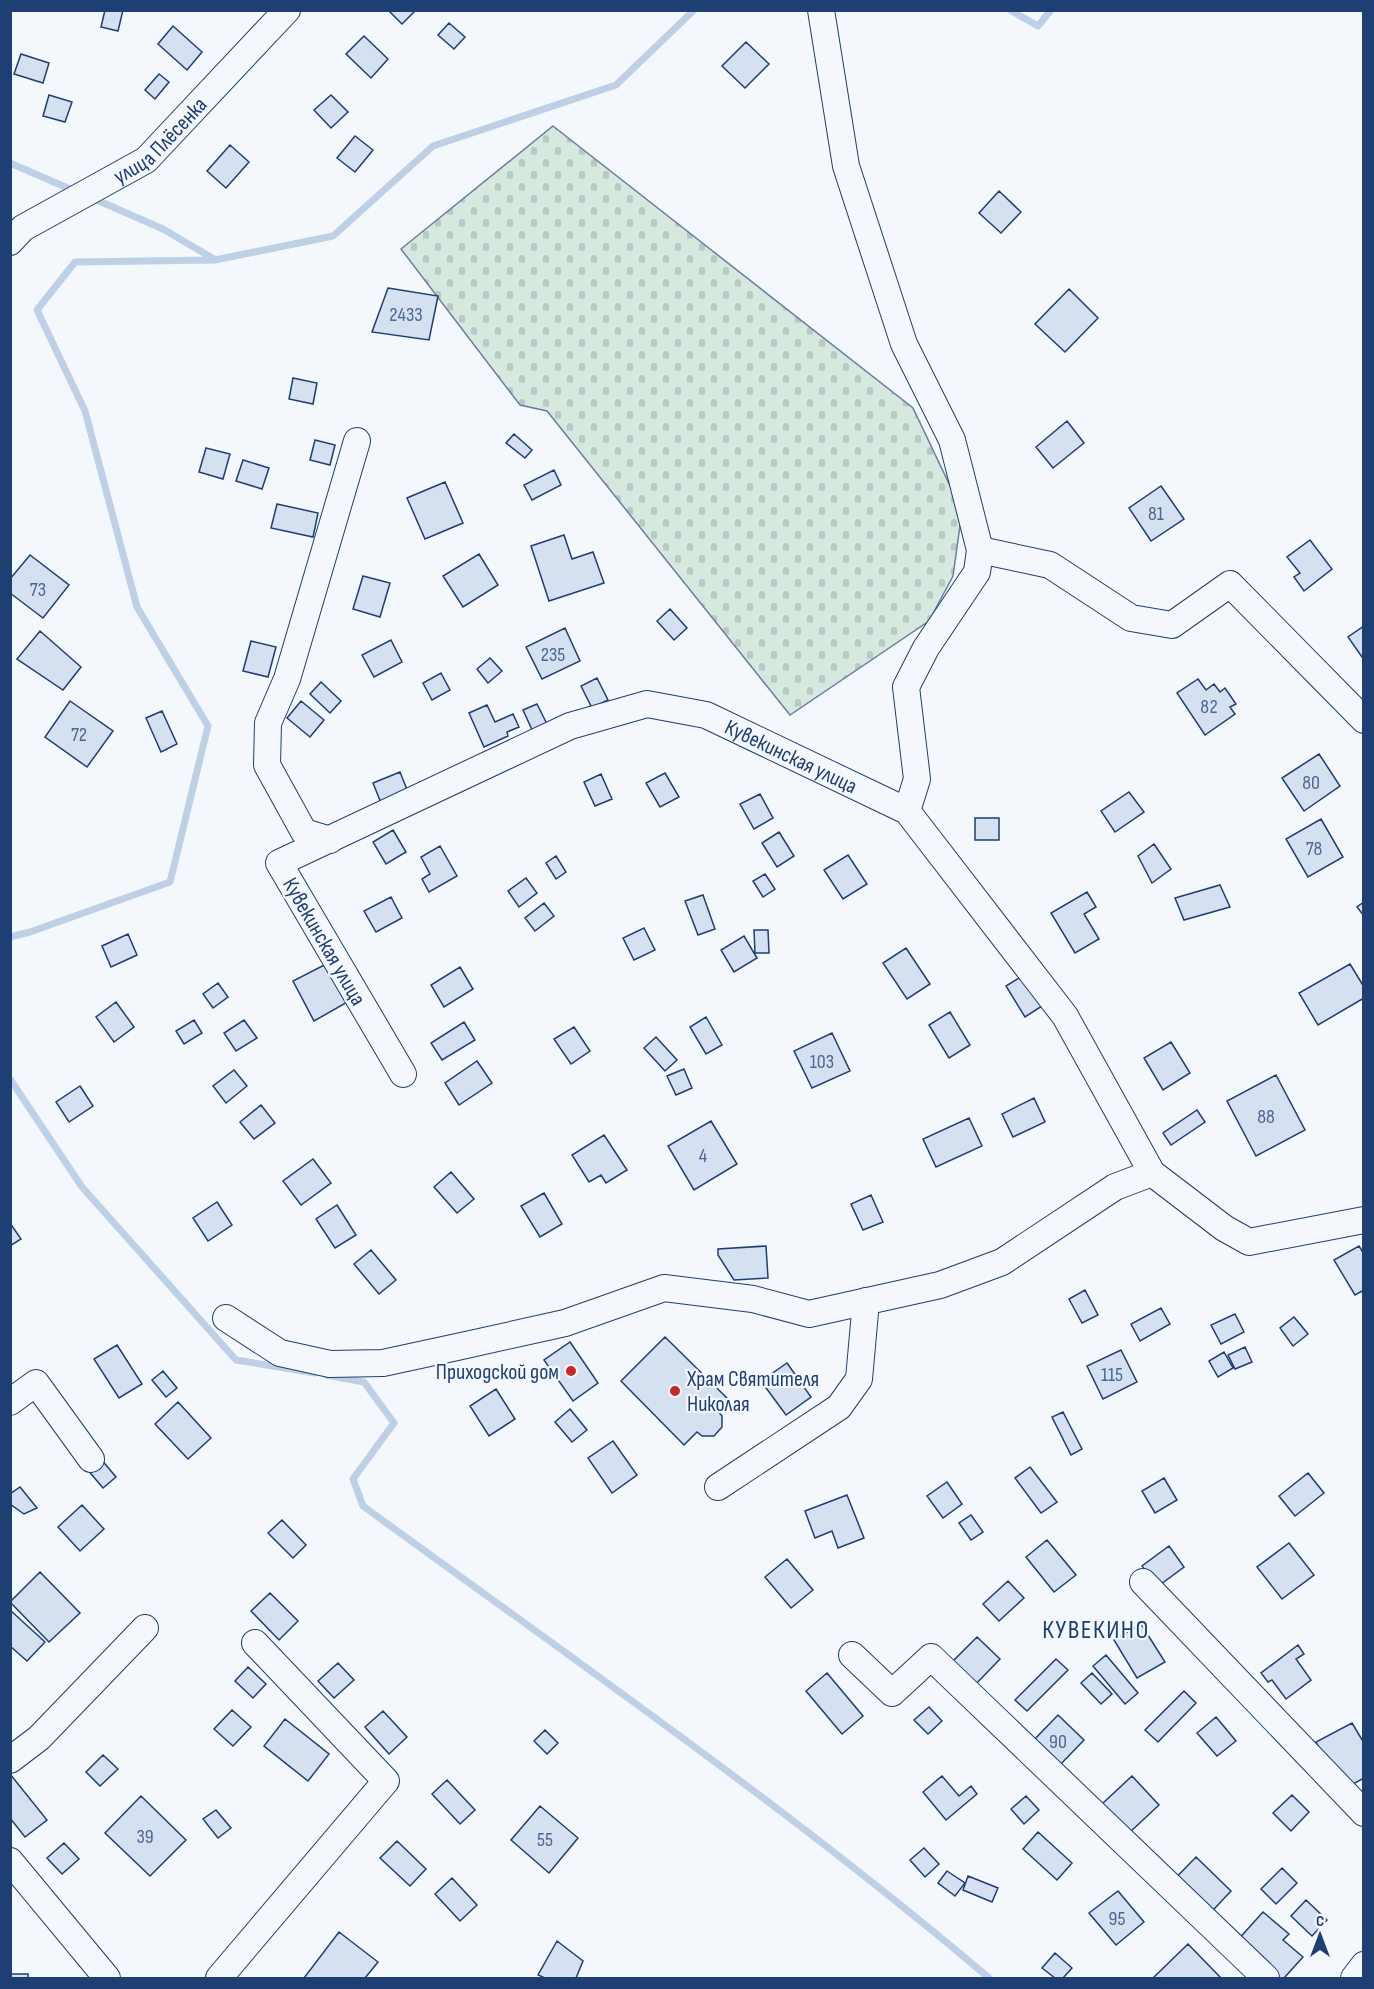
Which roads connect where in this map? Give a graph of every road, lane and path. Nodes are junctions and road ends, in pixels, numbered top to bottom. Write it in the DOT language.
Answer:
graph roads {
  1 [pos="287,10"];
  2 [pos="821,10"];
  3 [pos="10,242"];
  4 [pos="357,441"];
  5 [pos="980,550"];
  6 [pos="1364,720"];
  7 [pos="907,811"];
  8 [pos="330,840"];
  9 [pos="403,1074"];
  10 [pos="1152,1173"];
  11 [pos="1364,1220"];
  12 [pos="866,1301"];
  13 [pos="226,1318"];
  14 [pos="10,1402"];
  15 [pos="91,1459"];
  16 [pos="718,1487"];
  17 [pos="1143,1582"];
  18 [pos="145,1628"];
  19 [pos="255,1643"];
  20 [pos="852,1655"];
  21 [pos="10,1760"];
  22 [pos="1364,1813"];
  23 [pos="10,1861"];
  24 [pos="1364,1965"];
  25 [pos="107,1978"];
  26 [pos="219,1978"];
  27 [pos="1266,1978"];
  28 [pos="1354,1978"];
  1 -- 3 [label="street, улица Плёсенка"];
  2 -- 5 [label="street"];
  4 -- 8 [label="street"];
  5 -- 6 [label="street"];
  5 -- 7 [label="street"];
  7 -- 8 [label="street, Кувекинская улица"];
  7 -- 10 [label="street, Кувекинская улица"];
  8 -- 9 [label="street, Кувекинская улица"];
  10 -- 11 [label="street, Кувекинская улица"];
  10 -- 12 [label="street"];
  12 -- 13 [label="street"];
  12 -- 16 [label="street"];
  14 -- 15 [label="street"];
  17 -- 22 [label="street"];
  18 -- 21 [label="street"];
  19 -- 26 [label="street"];
  20 -- 27 [label="street"];
  23 -- 25 [label="street"];
  24 -- 28 [label="street"];
}
